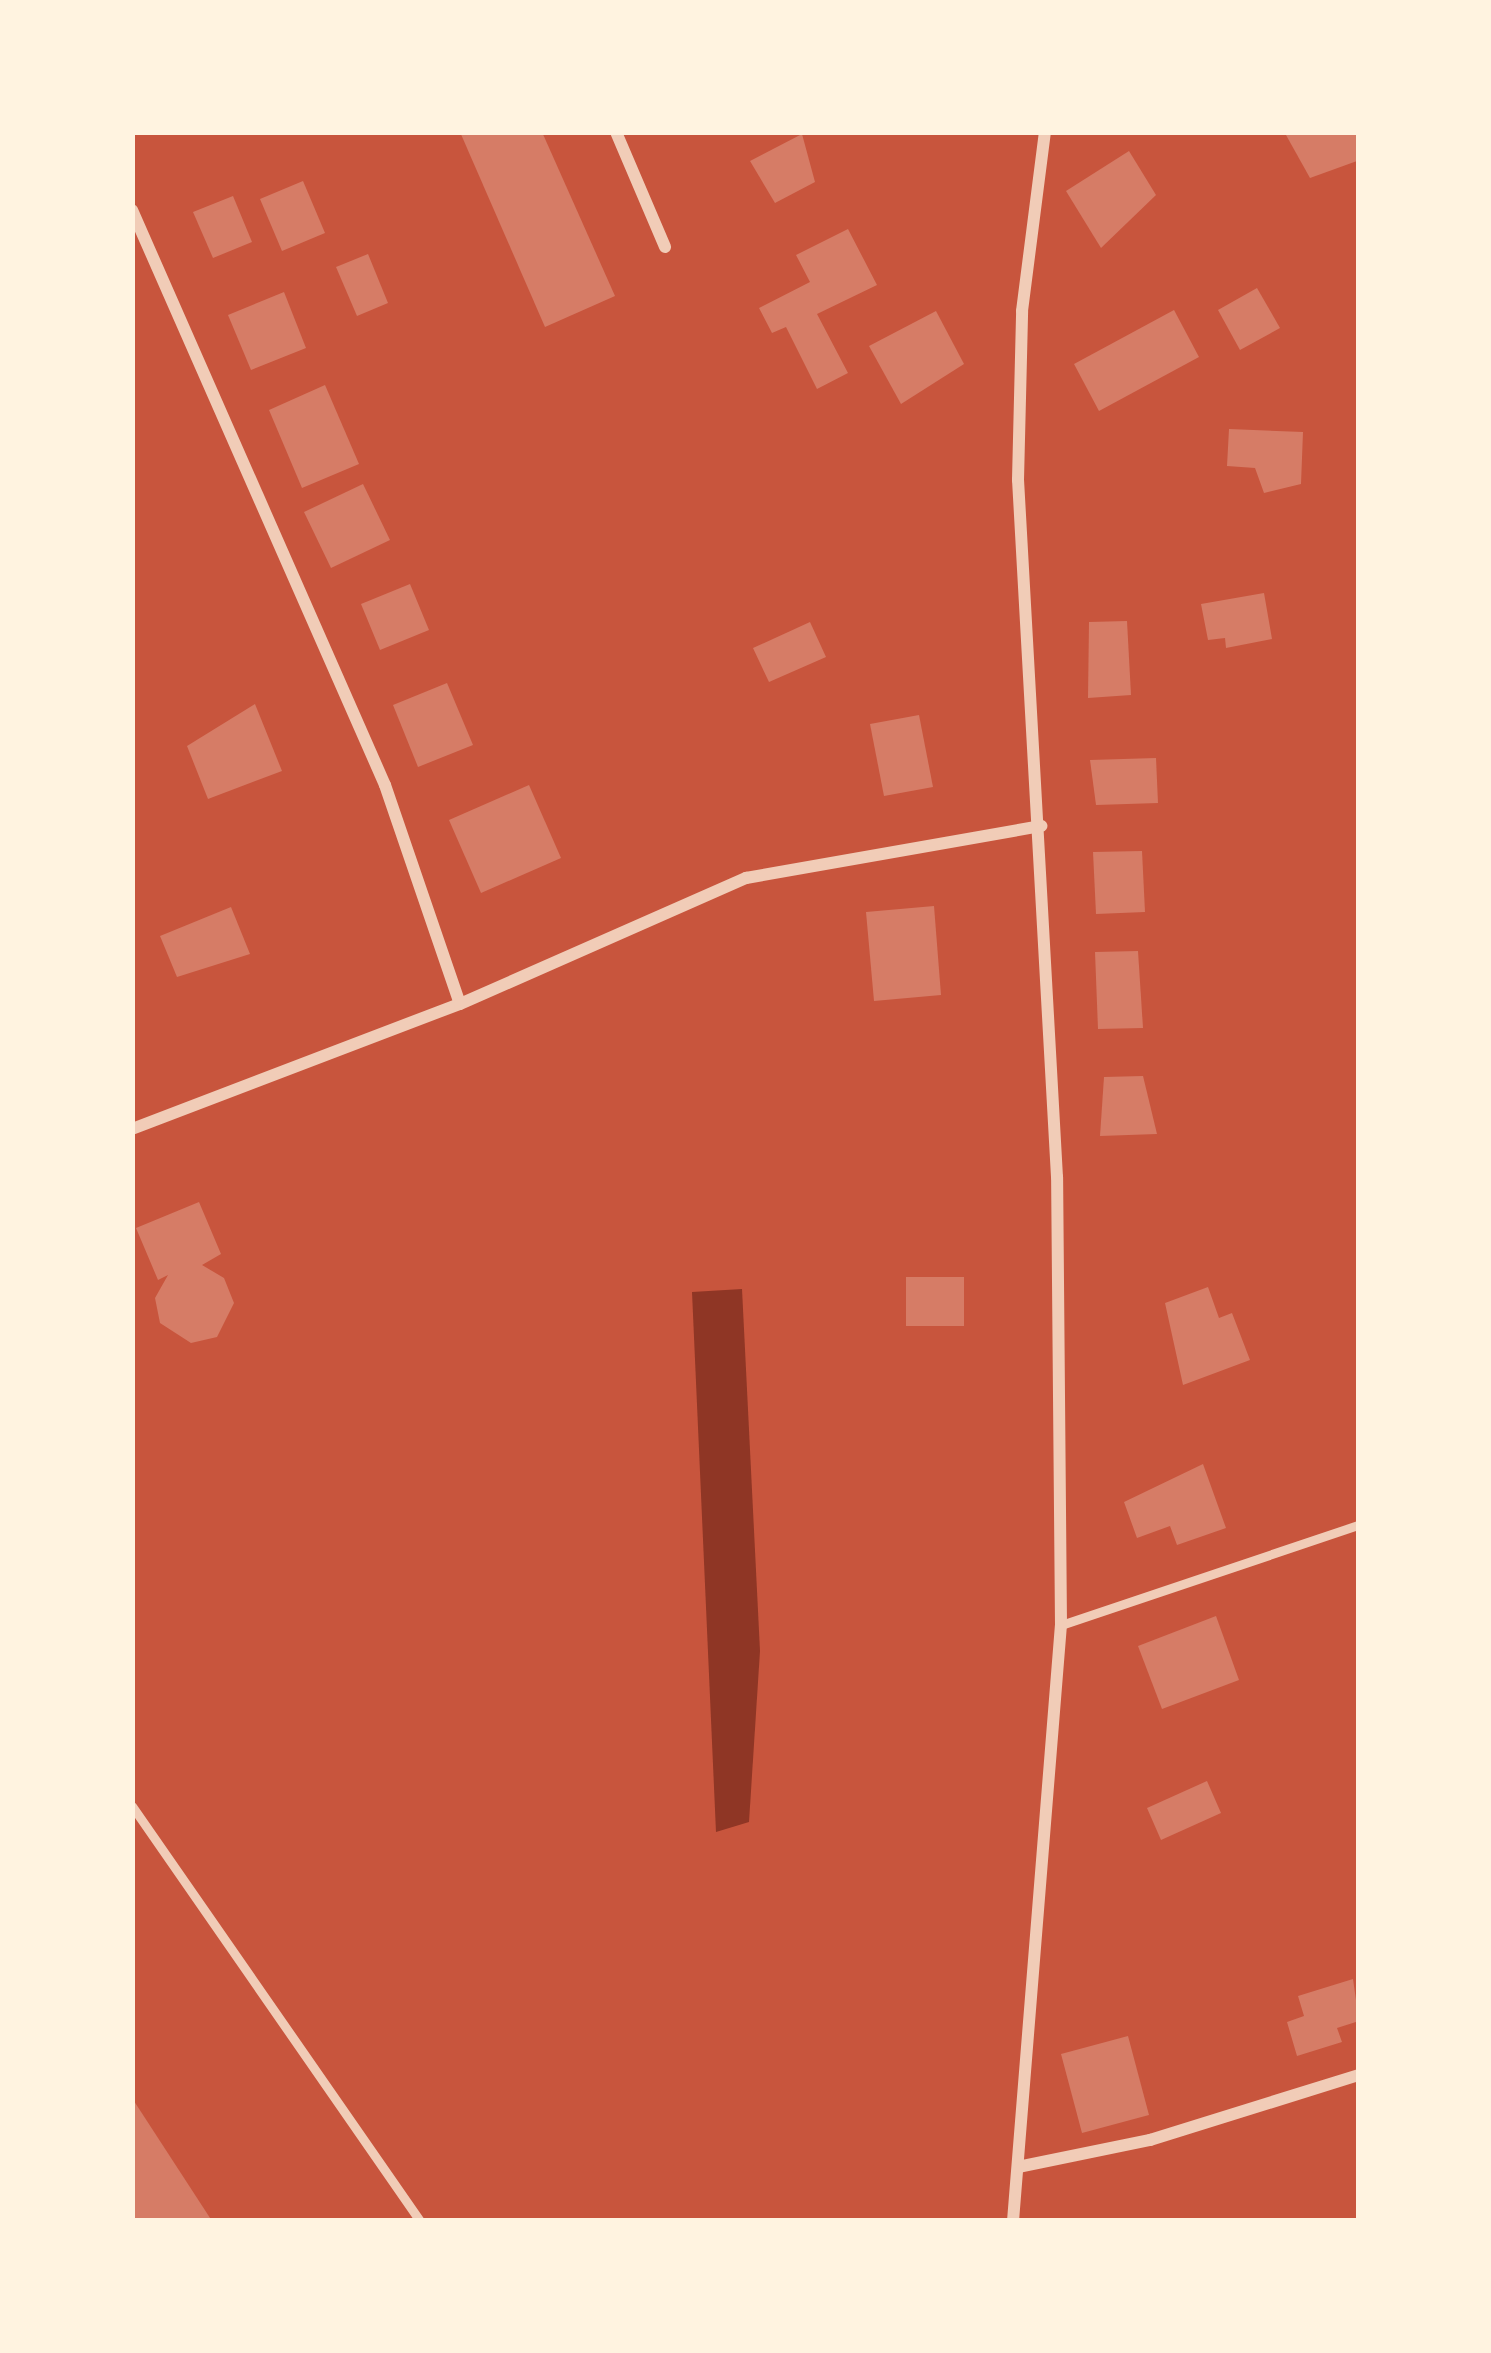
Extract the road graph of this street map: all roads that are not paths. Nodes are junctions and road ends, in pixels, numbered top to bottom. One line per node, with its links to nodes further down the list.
1 (616, 132): 4 (street)
2 (1045, 132): 5 (street)
3 (132, 210): 6 (street)
4 (665, 247)
5 (1041, 826): 6 (street); 9 (street)
6 (460, 1004): 7 (street)
7 (132, 1129)
8 (1359, 1525): 9 (lane)
9 (1061, 1625): 12 (street)
10 (132, 1806): 13 (lane)
11 (1359, 2075): 12 (street)
12 (1018, 2167): 14 (street)
13 (420, 2221)
14 (1013, 2221)

